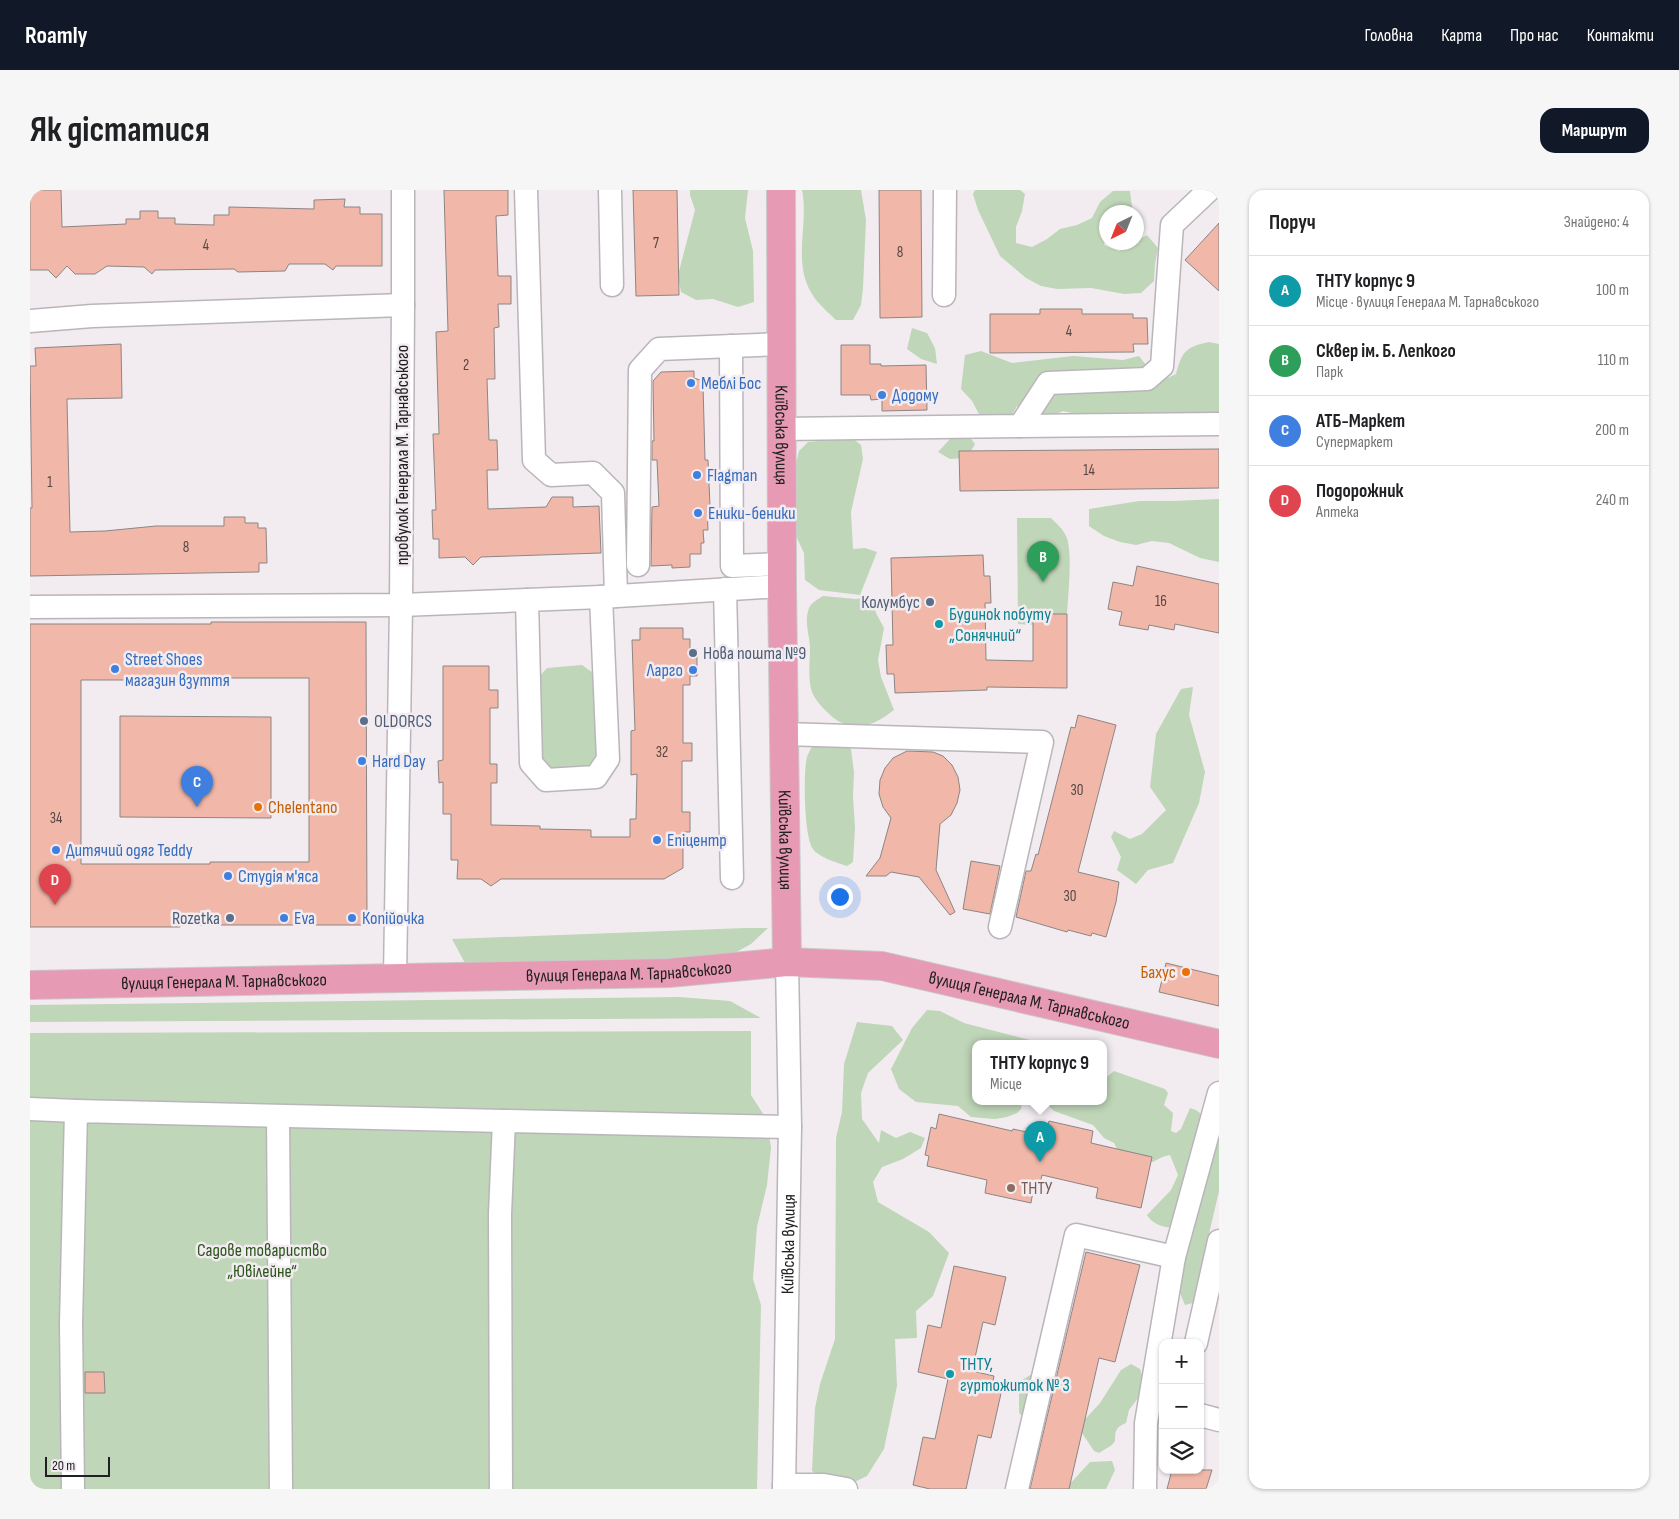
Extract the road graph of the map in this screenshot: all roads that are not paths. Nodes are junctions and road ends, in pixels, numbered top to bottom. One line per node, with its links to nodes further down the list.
1 (403, 190): 9 (street, провулок Генерала М. Тарнавського)
2 (526, 190): 19 (street)
3 (610, 190): 7 (street)
4 (781, 190): 11 (main road, Київська вулиця)
5 (946, 190): 8 (street)
6 (1208, 190): 14 (street)
7 (612, 285)
8 (944, 295)
9 (403, 305): 10 (street); 21 (street, провулок Генерала М. Тарнавського)
10 (30, 321)
11 (782, 344): 12 (street); 15 (main road, Київська вулиця)
12 (731, 346): 16 (street); 17 (street)
13 (1219, 424): 14 (street)
14 (1020, 426): 15 (street)
15 (782, 429): 17 (main road, Київська вулиця)
16 (638, 565)
17 (783, 575): 18 (street); 23 (main road, Київська вулиця)
18 (725, 589): 19 (street); 24 (street)
19 (609, 597): 20 (street); 20 (street)
20 (527, 600): 21 (street)
21 (401, 605): 22 (street); 27 (street, провулок Генерала М. Тарнавського)
22 (30, 607)
23 (784, 734): 25 (street); 26 (main road, Київська вулиця)
24 (732, 878)
25 (1000, 927)
26 (787, 962): 27 (main road, вулиця Генерала М. Тарнавського); 29 (main road, вулиця Генерала М. Тарнавського); 35 (street, Київська вулиця)
27 (395, 978): 28 (main road, вулиця Генерала М. Тарнавського)
28 (30, 985)
29 (1219, 1044)
30 (1219, 1093): 37 (street)
31 (30, 1109): 32 (street)
32 (76, 1111): 33 (street); 43 (street)
33 (278, 1116): 34 (street); 44 (street)
34 (504, 1121): 35 (street); 45 (street)
35 (790, 1127): 42 (street, Київська вулиця)
36 (1219, 1241): 38 (street)
37 (1174, 1257): 47 (street); 48 (street)
38 (1216, 1266): 39 (street)
39 (1197, 1339)
40 (1204, 1416): 41 (street)
41 (1219, 1420)
42 (784, 1487): 46 (street)
43 (73, 1489)
44 (281, 1489)
45 (501, 1489)
46 (846, 1489)
47 (1017, 1489)
48 (1145, 1489)

